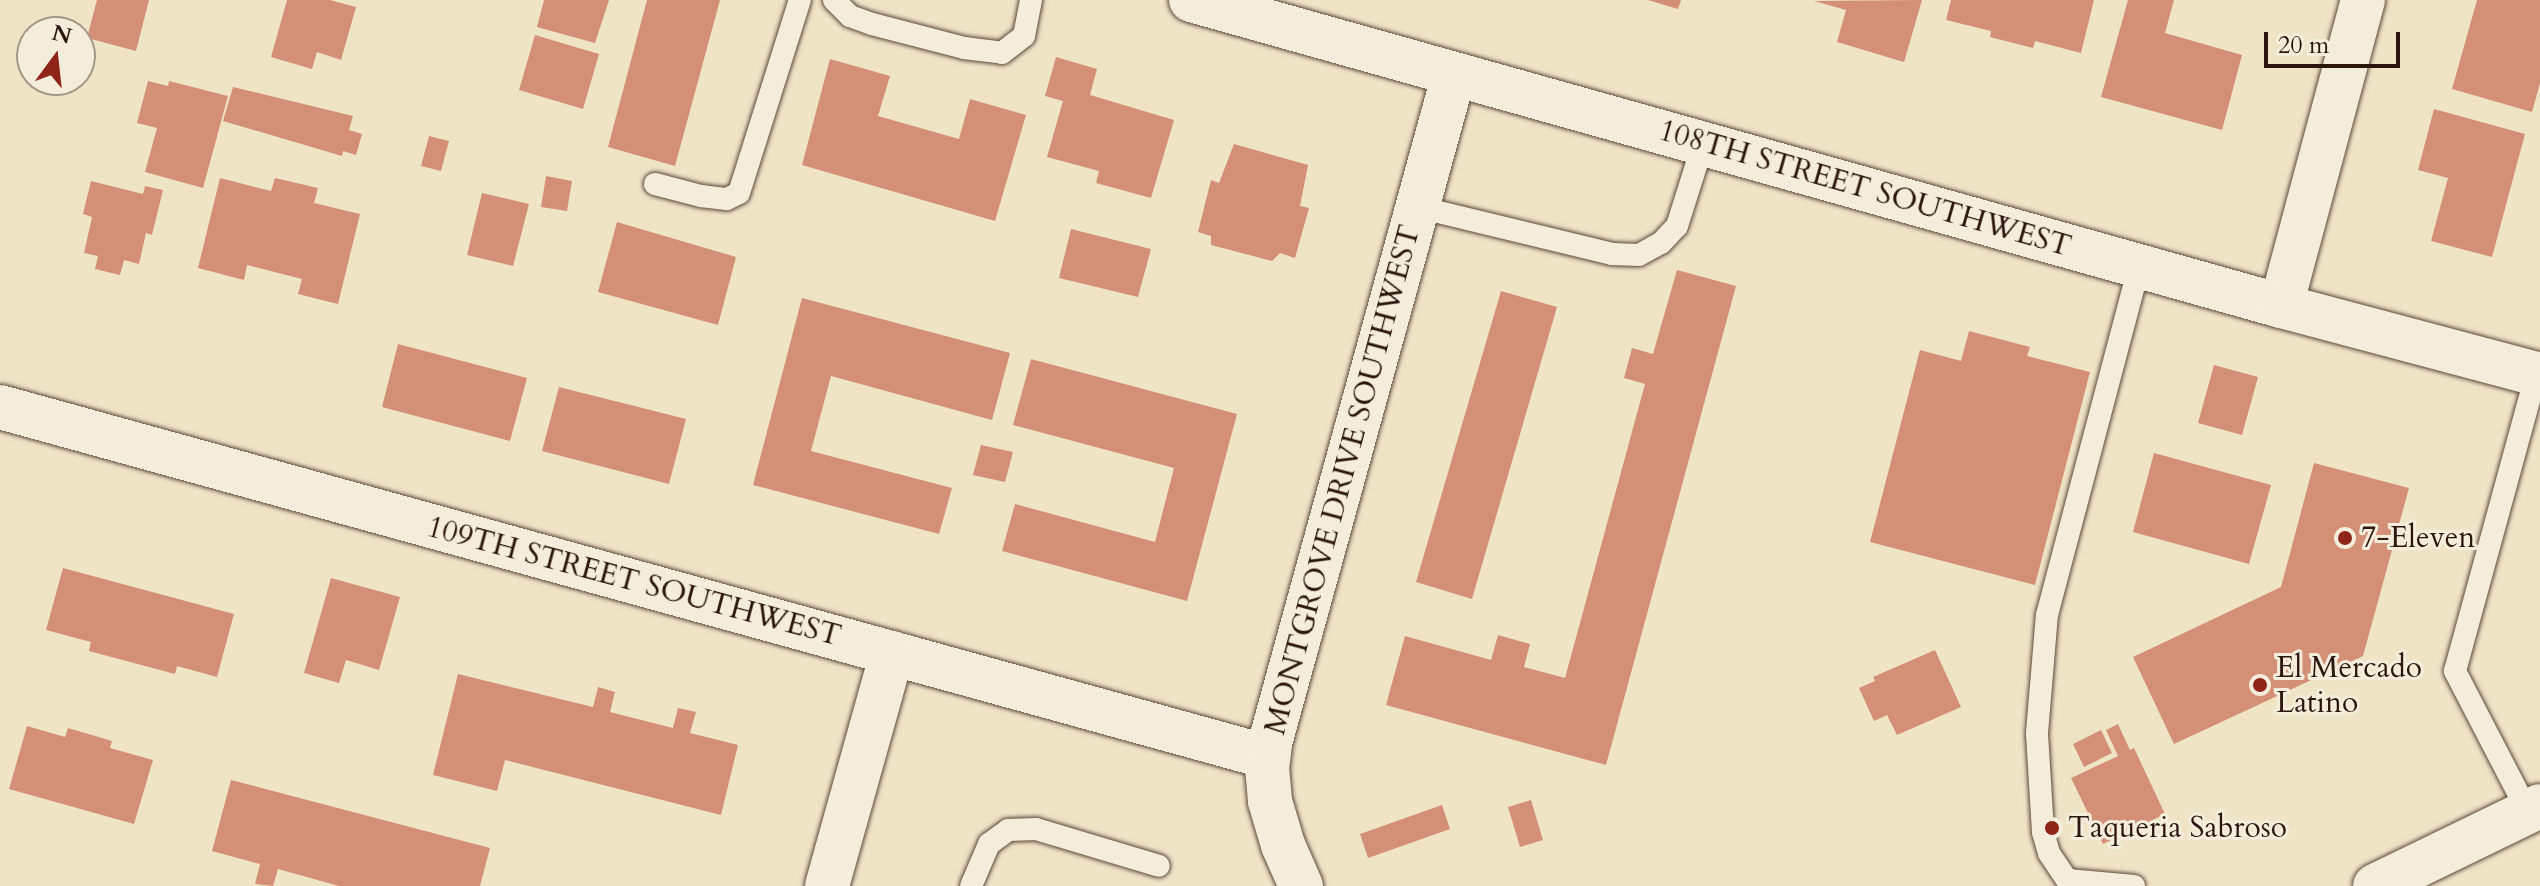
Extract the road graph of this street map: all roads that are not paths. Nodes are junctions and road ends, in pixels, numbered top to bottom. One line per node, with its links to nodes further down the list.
1 (800, 0): 8 (lane)
2 (834, 0): 3 (lane)
3 (1031, 0)
4 (1191, 0): 6 (street, 108TH STREET SOUTHWEST)
5 (2363, 0): 11 (street)
6 (1454, 74): 7 (street, 108TH STREET SOUTHWEST); 9 (street, MONTGROVE DRIVE SOUTHWEST)
7 (1703, 144): 9 (lane); 10 (street, 108TH STREET SOUTHWEST)
8 (655, 184)
9 (1418, 207): 15 (street, MONTGROVE DRIVE SOUTHWEST)
10 (2139, 266): 11 (street, 108TH STREET SOUTHWEST); 21 (lane)
11 (2281, 306): 12 (street, 108TH STREET SOUTHWEST)
12 (2538, 374): 16 (lane)
13 (0, 407): 14 (street, 109TH STREET SOUTHWEST)
14 (892, 653): 15 (street, 109TH STREET SOUTHWEST); 18 (street)
15 (1268, 757): 20 (street, MONTGROVE DRIVE SOUTHWEST)
16 (2534, 809): 22 (street)
17 (1159, 866): 19 (lane)
18 (827, 886)
19 (971, 886)
20 (1301, 886)
21 (2134, 886)
22 (2375, 886)

